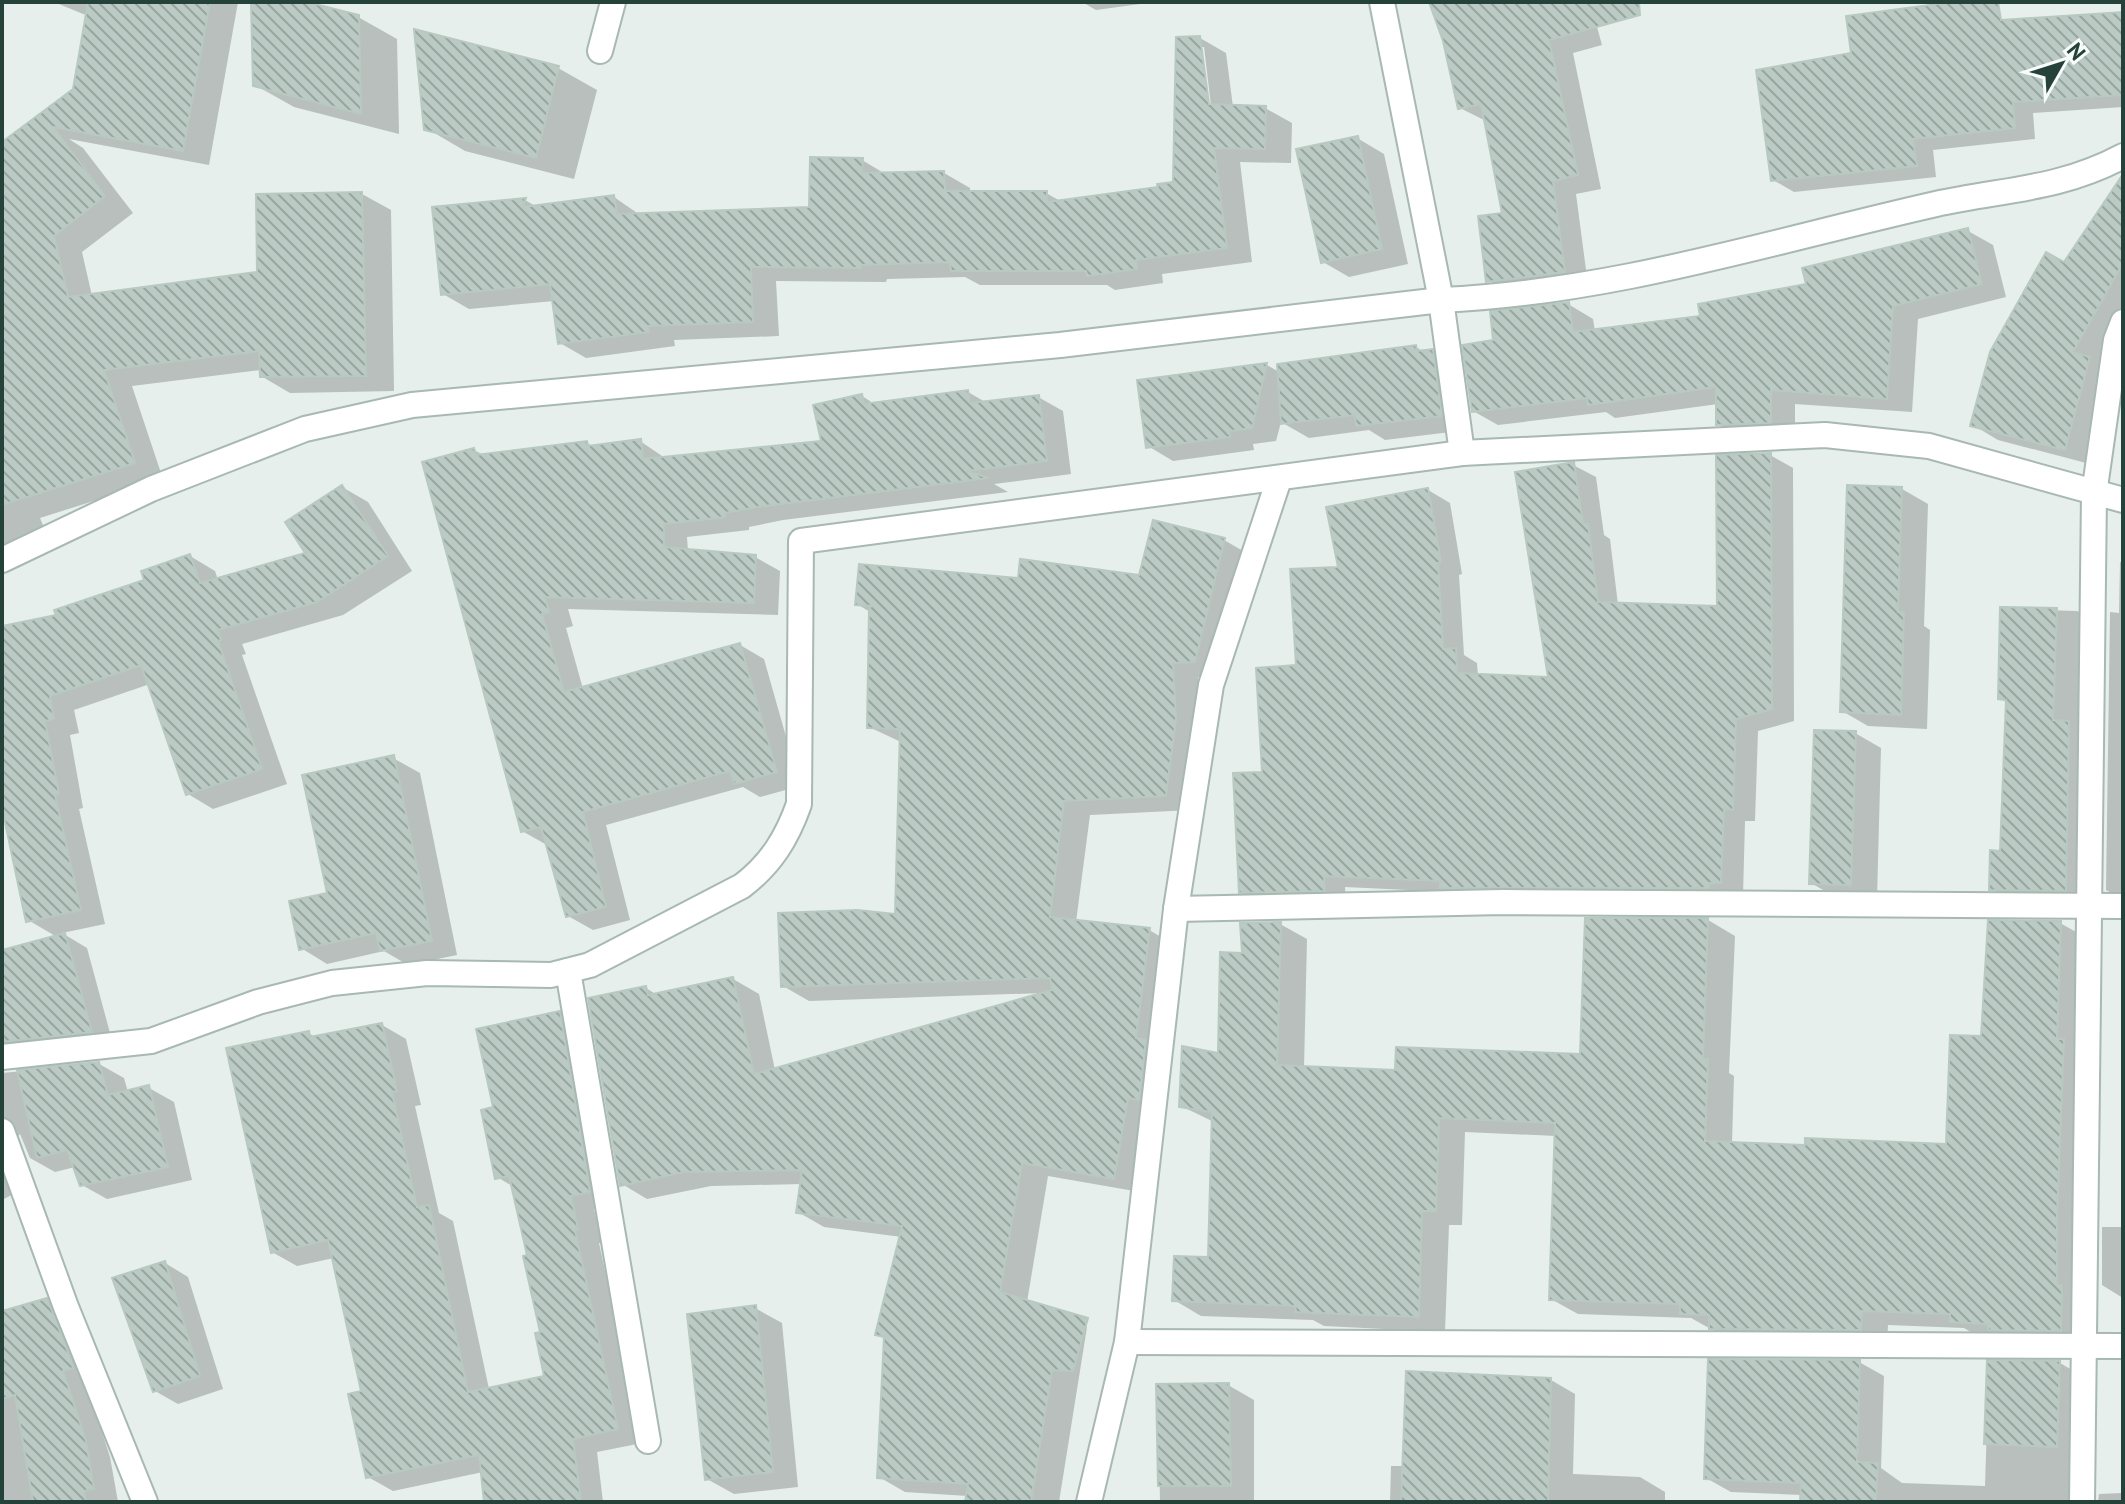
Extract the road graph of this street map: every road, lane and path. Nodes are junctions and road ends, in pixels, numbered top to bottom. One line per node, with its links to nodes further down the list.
1 (613, 2): 3 (street)
2 (1382, 2): 5 (street)
3 (600, 51)
4 (2123, 156): 5 (street)
5 (1441, 300): 7 (street); 11 (street)
6 (2123, 322): 9 (street)
7 (1462, 453): 8 (street); 9 (street)
8 (1279, 479): 14 (street); 15 (street)
9 (2094, 494): 10 (street); 12 (street)
10 (2123, 500)
11 (2, 560)
12 (2092, 906): 13 (street); 14 (street); 20 (street)
13 (2123, 906)
14 (1176, 909): 18 (street)
15 (568, 971): 16 (street); 21 (street)
16 (2, 1057)
17 (2, 1131): 22 (street)
18 (1127, 1342): 20 (street); 23 (street)
19 (2123, 1346): 20 (street)
20 (2085, 1347): 24 (street)
21 (648, 1441)
22 (145, 1502)
23 (1089, 1502)
24 (2082, 1502)

